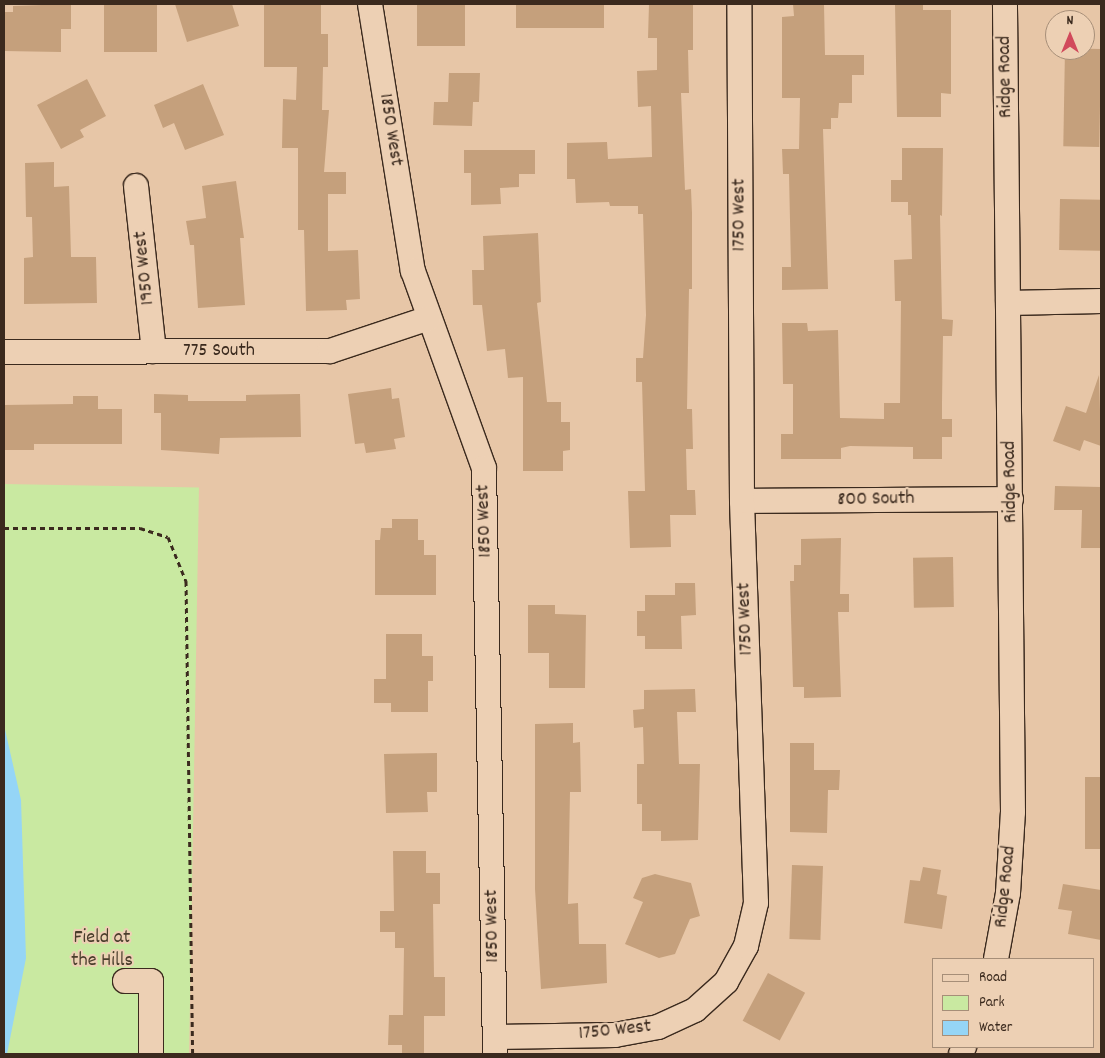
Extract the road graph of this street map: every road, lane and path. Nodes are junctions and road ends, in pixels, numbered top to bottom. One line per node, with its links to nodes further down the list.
1 (370, 4): 7 (street, 1850 West)
2 (739, 4): 11 (street, 1750 West)
3 (1005, 4): 6 (street, Ridge Road)
4 (136, 186): 8 (street, 1950 West)
5 (1101, 301): 6 (street)
6 (1008, 303): 10 (street, Ridge Road)
7 (429, 318): 8 (street, 775 South); 15 (street, 1850 West)
8 (154, 351): 9 (street, 775 South)
9 (4, 352)
10 (1011, 498): 11 (street, 800 South); 13 (street, Ridge Road)
11 (742, 501): 15 (street, 1750 West)
12 (4, 528): 17 (path)
13 (996, 958)
14 (125, 981): 16 (street)
15 (495, 1046)
16 (151, 1054)
17 (193, 1054)

